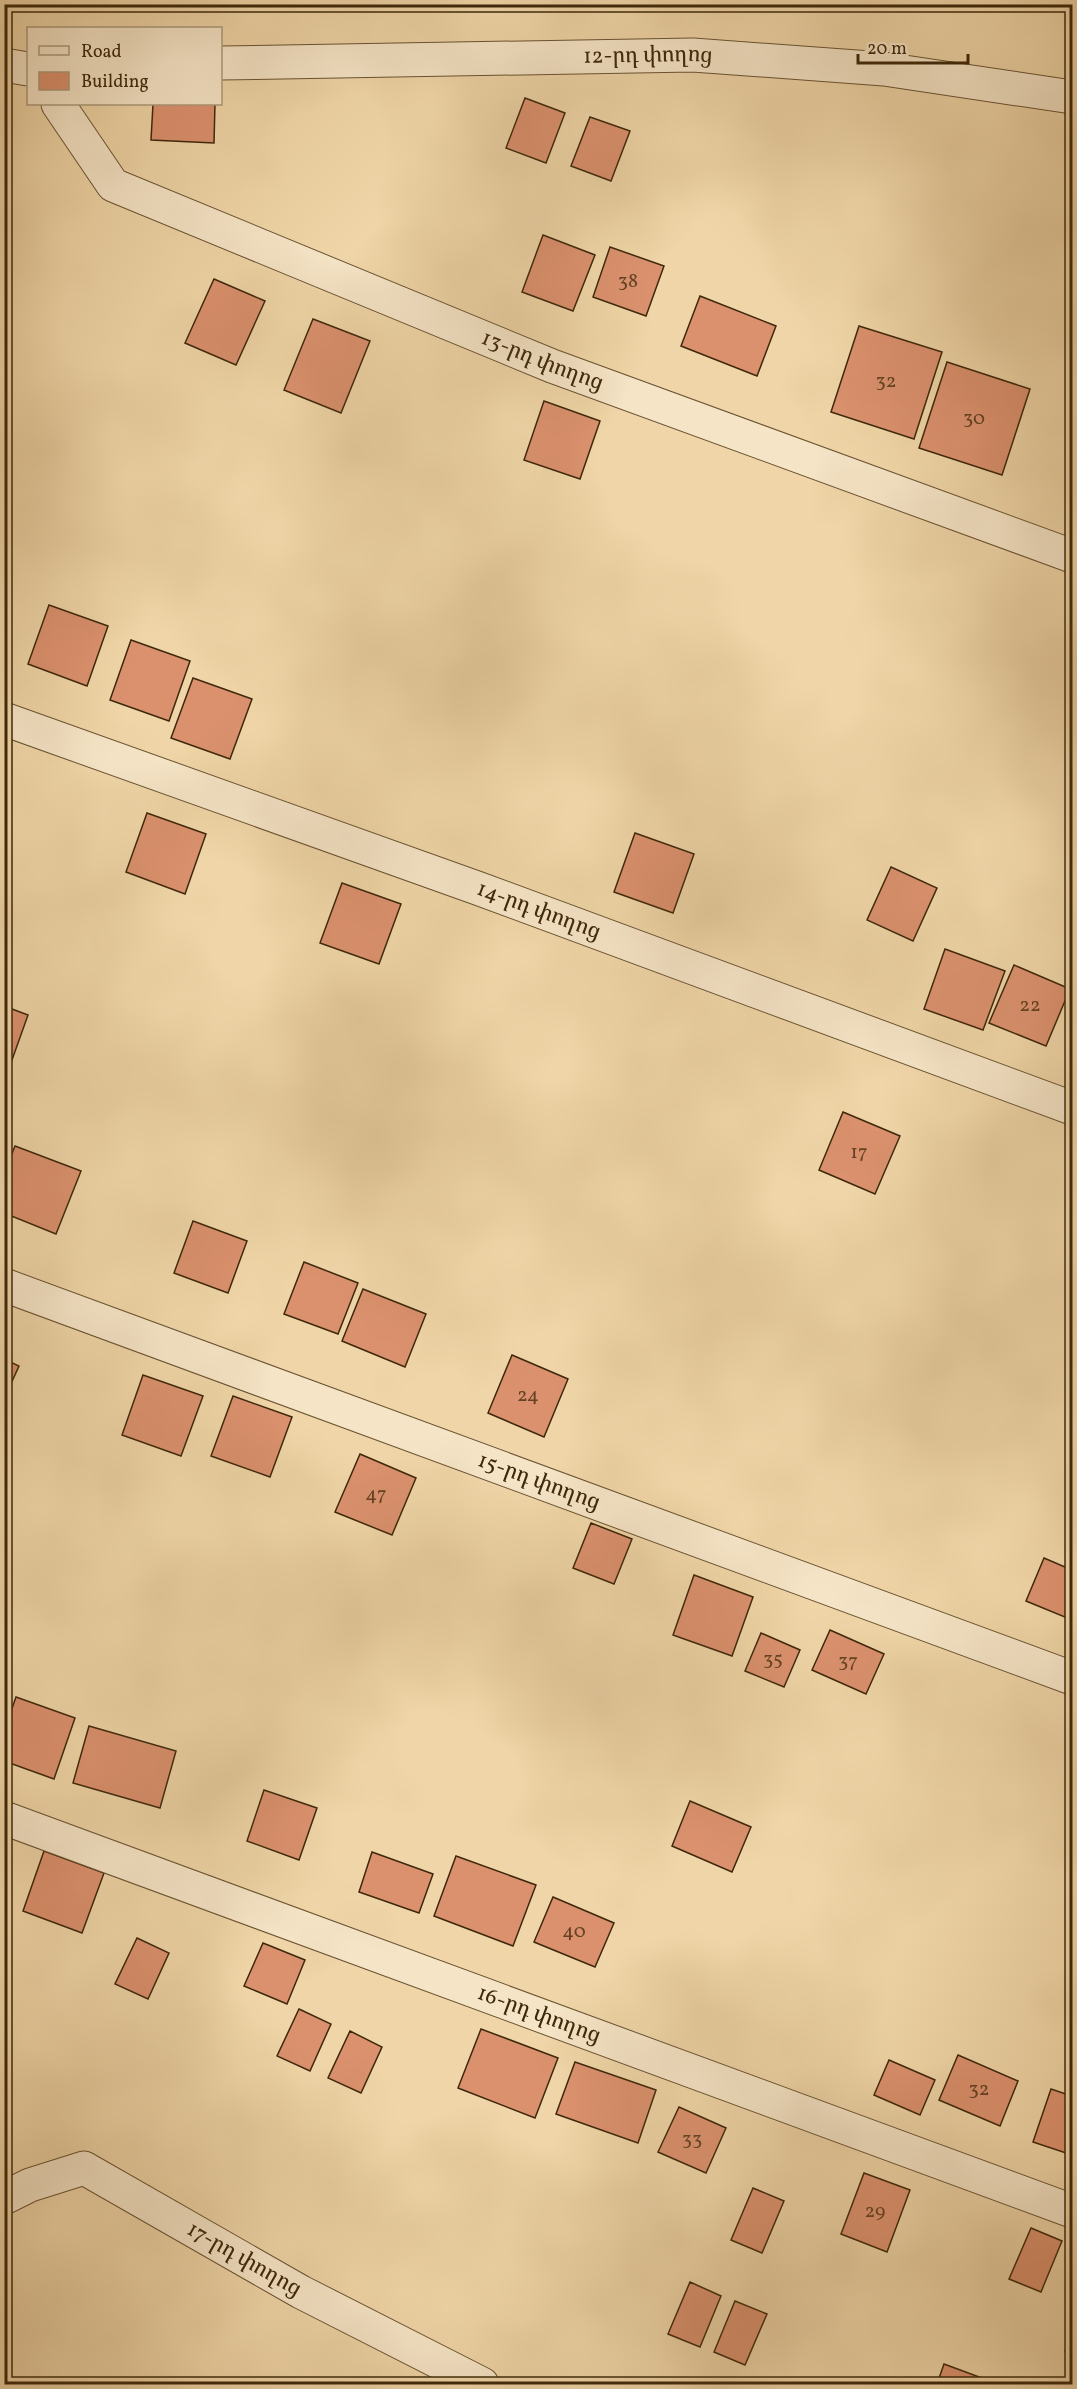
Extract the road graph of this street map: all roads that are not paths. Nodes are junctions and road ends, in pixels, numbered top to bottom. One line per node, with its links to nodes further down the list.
1 (222, 63): 4 (street, 12-րդ փողոց)
2 (4, 65): 3 (street)
3 (27, 69)
4 (1072, 97)
5 (59, 105): 6 (street, 13-րդ փողոց)
6 (1072, 556)
7 (4, 719): 8 (street, 14-րդ փողոց)
8 (1072, 1108)
9 (4, 1285): 10 (street, 15-րդ փողոց)
10 (1072, 1678)
11 (4, 1818): 13 (street, 16-րդ փողոց)
12 (4, 2198): 14 (street, 17-րդ փողոց)
13 (1072, 2211)
14 (482, 2385)

